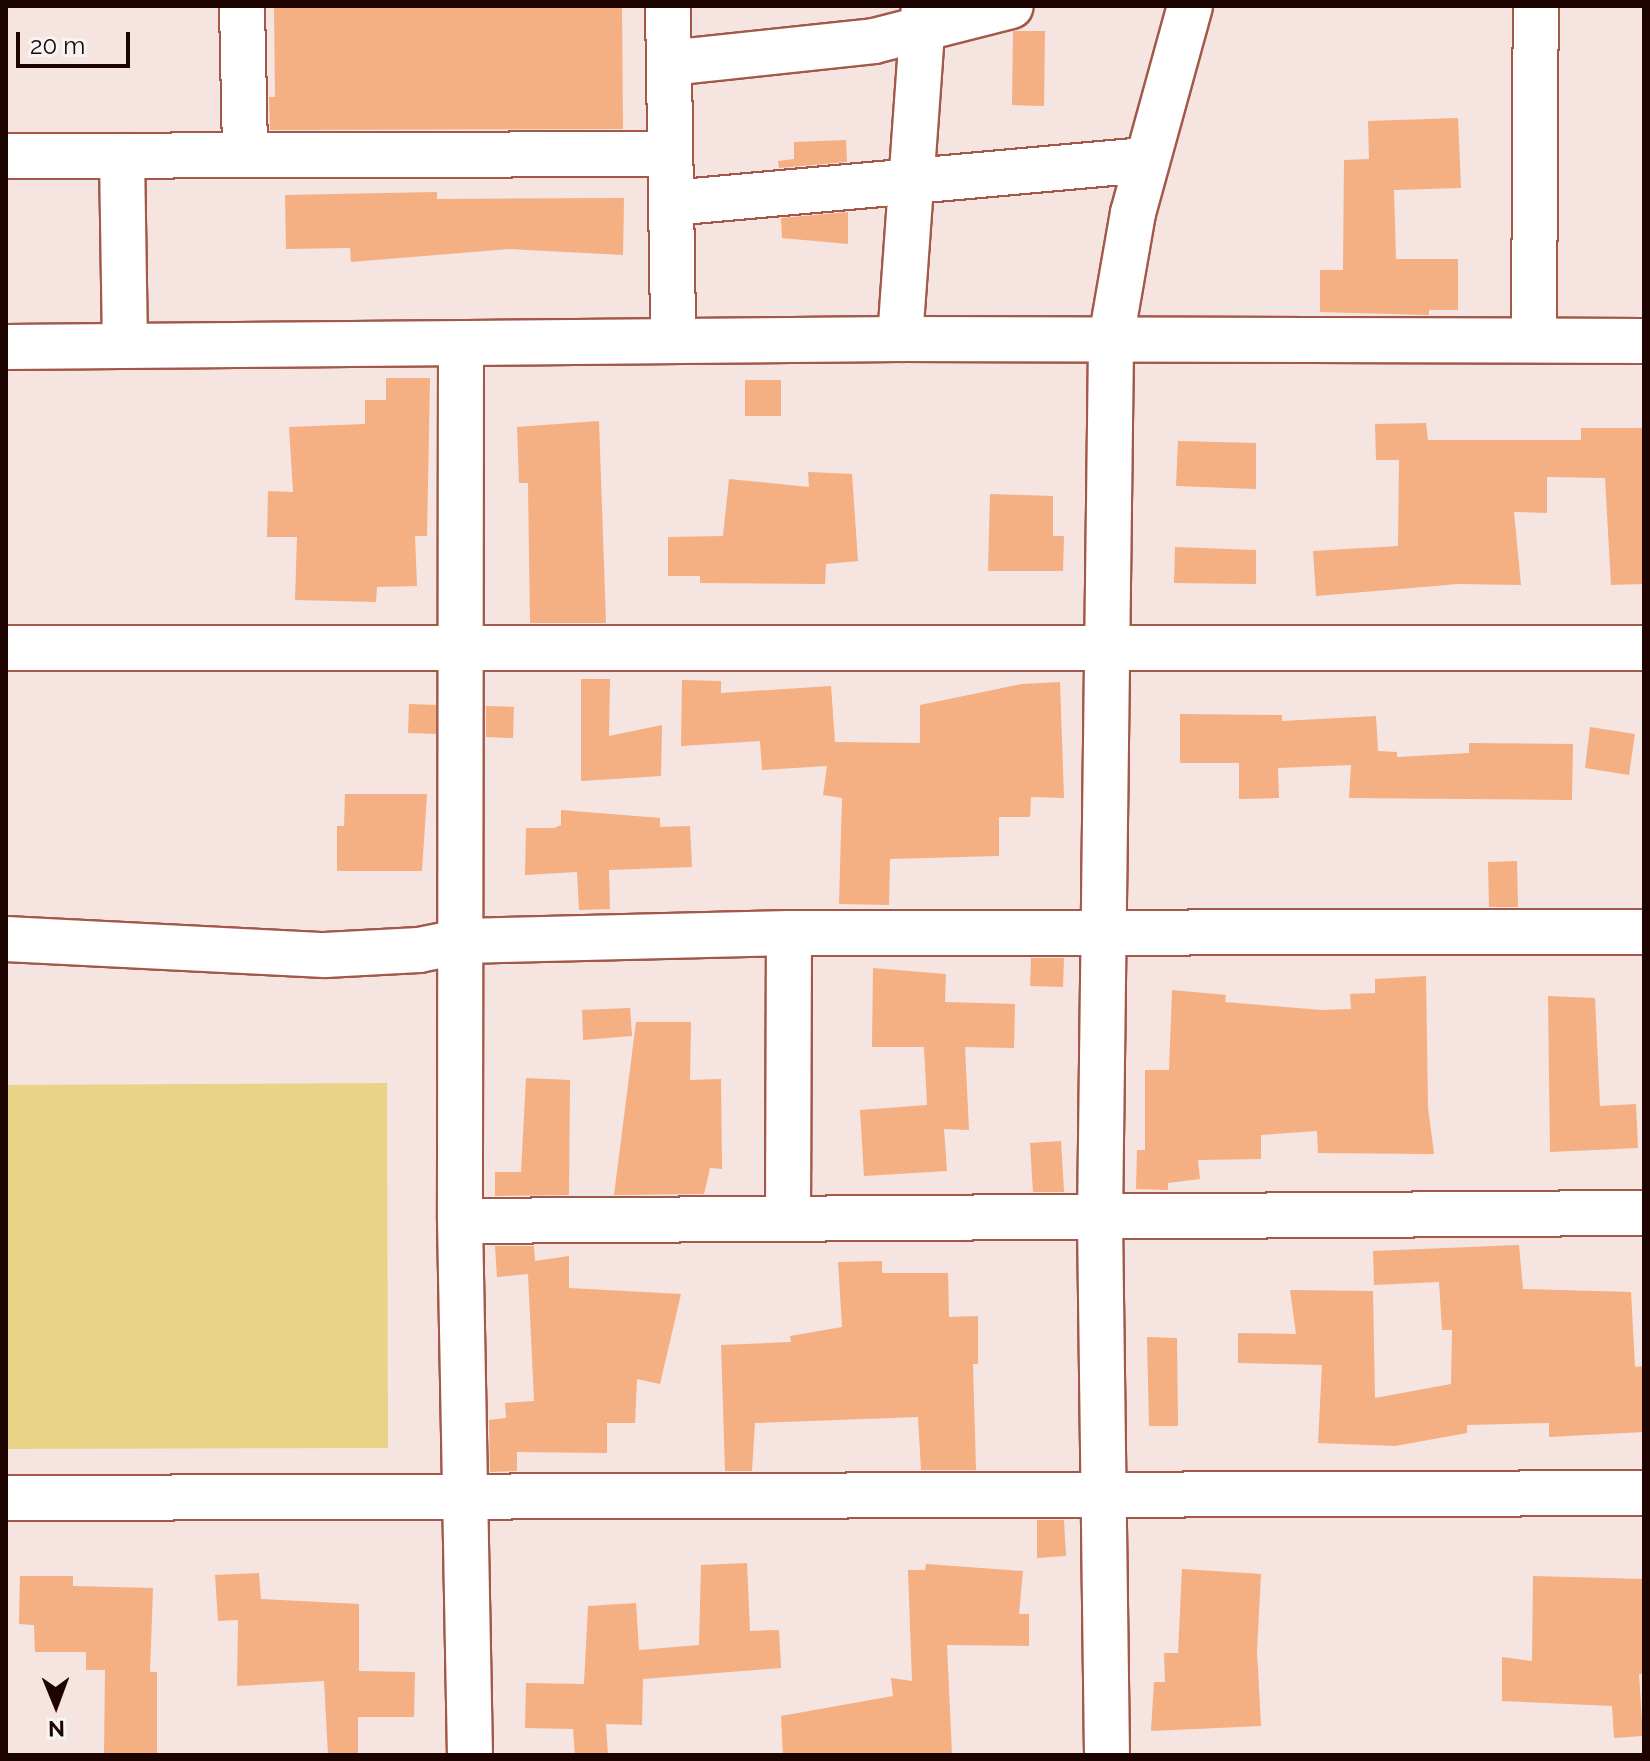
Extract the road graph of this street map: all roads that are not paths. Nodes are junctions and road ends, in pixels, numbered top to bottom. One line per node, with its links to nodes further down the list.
1 (242, 6): 9 (street)
2 (668, 6): 7 (street)
3 (1011, 6): 6 (street)
4 (1190, 6): 12 (street)
5 (1536, 6): 17 (street)
6 (923, 19): 7 (street); 13 (street)
7 (669, 63): 8 (street)
8 (669, 154): 9 (street); 14 (street)
9 (245, 155): 11 (street)
10 (6, 156): 11 (street)
11 (122, 156): 21 (street)
12 (1147, 160): 13 (street); 16 (street)
13 (910, 178): 14 (street); 15 (street)
14 (672, 203): 18 (street)
15 (900, 339): 16 (street); 18 (street)
16 (1111, 339): 17 (street); 24 (street)
17 (1534, 339): 19 (street)
18 (673, 340): 20 (street)
19 (1644, 341)
20 (461, 343): 21 (street); 26 (street)
21 (125, 344): 22 (street)
22 (6, 347)
23 (6, 648): 26 (street)
24 (1105, 648): 25 (street); 26 (street); 27 (street)
25 (1644, 648)
26 (463, 651): 31 (street)
27 (1101, 931): 28 (street); 29 (street); 34 (street)
28 (1644, 932)
29 (789, 933): 31 (street); 33 (street)
30 (6, 939): 31 (street)
31 (463, 941): 35 (street)
32 (1644, 1213): 34 (street)
33 (788, 1218): 34 (street); 35 (street)
34 (1100, 1220): 36 (street)
35 (460, 1221): 38 (street)
36 (1105, 1491): 37 (street); 38 (street); 41 (street)
37 (1644, 1493)
38 (467, 1497): 39 (street); 40 (street)
39 (6, 1498)
40 (470, 1755)
41 (1107, 1755)

